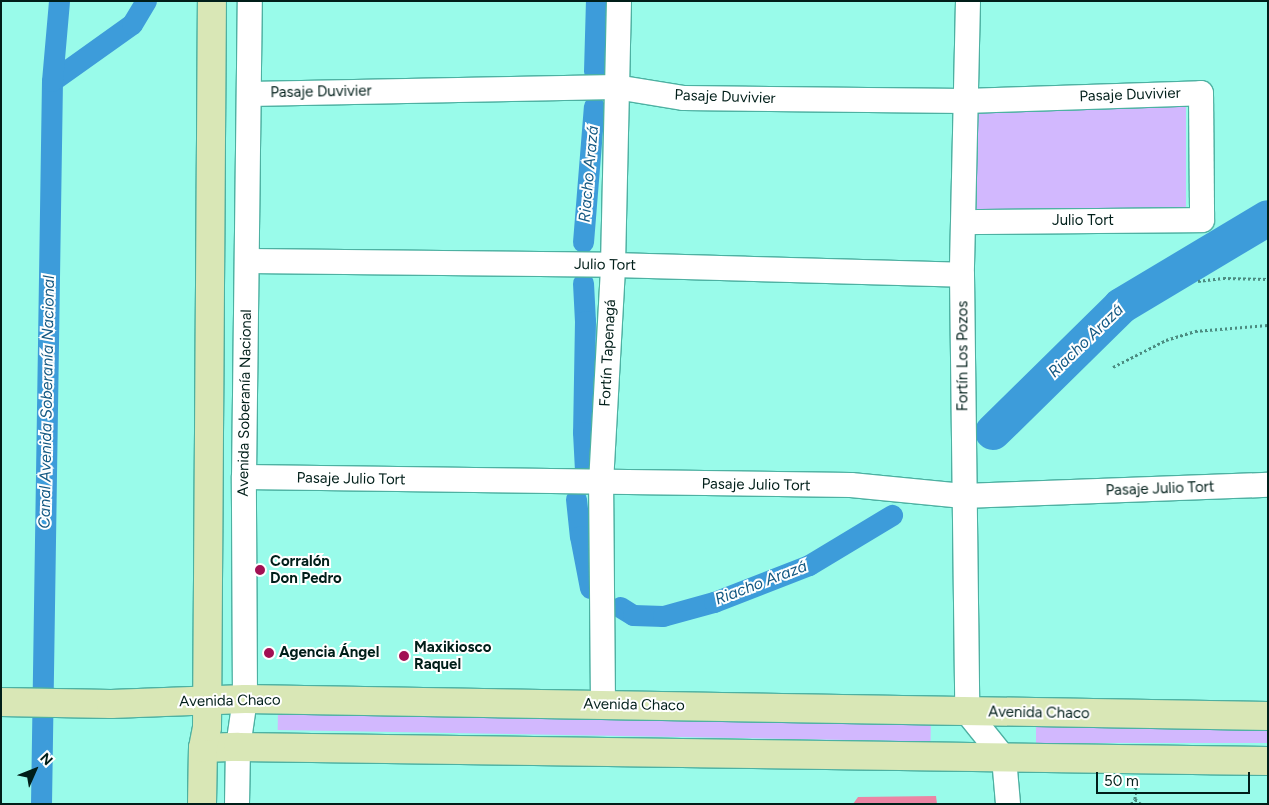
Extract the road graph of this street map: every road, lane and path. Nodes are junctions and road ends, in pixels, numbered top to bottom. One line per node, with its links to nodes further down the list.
1 (212, 1): 23 (main road)
2 (250, 1): 6 (street, Avenida Soberanía Nacional)
3 (619, 1): 5 (street, Fortín Tapenagá)
4 (968, 1): 7 (street, Fortín Los Pozos)
5 (616, 87): 6 (street, Pasaje Duvivier); 7 (street, Pasaje Duvivier); 11 (street, Fortín Tapenagá)
6 (249, 94): 10 (street, Avenida Soberanía Nacional)
7 (965, 101): 8 (street, Pasaje Duvivier); 9 (street, Fortín Los Pozos)
8 (1202, 220): 9 (street, Julio Tort)
9 (964, 222): 12 (street, Fortín Los Pozos)
10 (248, 261): 11 (street, Julio Tort); 17 (street, Avenida Soberanía Nacional)
11 (613, 265): 12 (street, Julio Tort); 18 (street, Fortín Tapenagá)
12 (962, 275): 20 (street, Fortín Los Pozos)
13 (1268, 279): 14 (path)
14 (1198, 281)
15 (1268, 325): 16 (path)
16 (1113, 367)
17 (244, 477): 18 (street, Pasaje Julio Tort); 21 (street, Avenida Soberanía Nacional)
18 (601, 483): 20 (street, Pasaje Julio Tort); 24 (street, Fortín Tapenagá)
19 (1268, 485): 20 (street, Pasaje Julio Tort)
20 (963, 496): 25 (street, Fortín Los Pozos)
21 (245, 699): 23 (main road, Avenida Chaco); 24 (main road, Avenida Chaco); 27 (street, Avenida Soberanía Nacional)
22 (4, 702): 23 (main road, Avenida Chaco)
23 (206, 702): 28 (main road)
24 (603, 704): 25 (main road, Avenida Chaco)
25 (966, 712): 26 (main road, Avenida Chaco); 29 (street)
26 (1268, 716)
27 (238, 747): 28 (main road); 29 (main road); 32 (street, Avenida Soberanía Nacional)
28 (202, 748): 31 (main road)
29 (1004, 758): 30 (main road); 33 (street)
30 (1268, 761)
31 (202, 804)
32 (237, 804)
33 (1008, 804)
34 (1131, 804): 35 (path)
35 (1141, 804)

